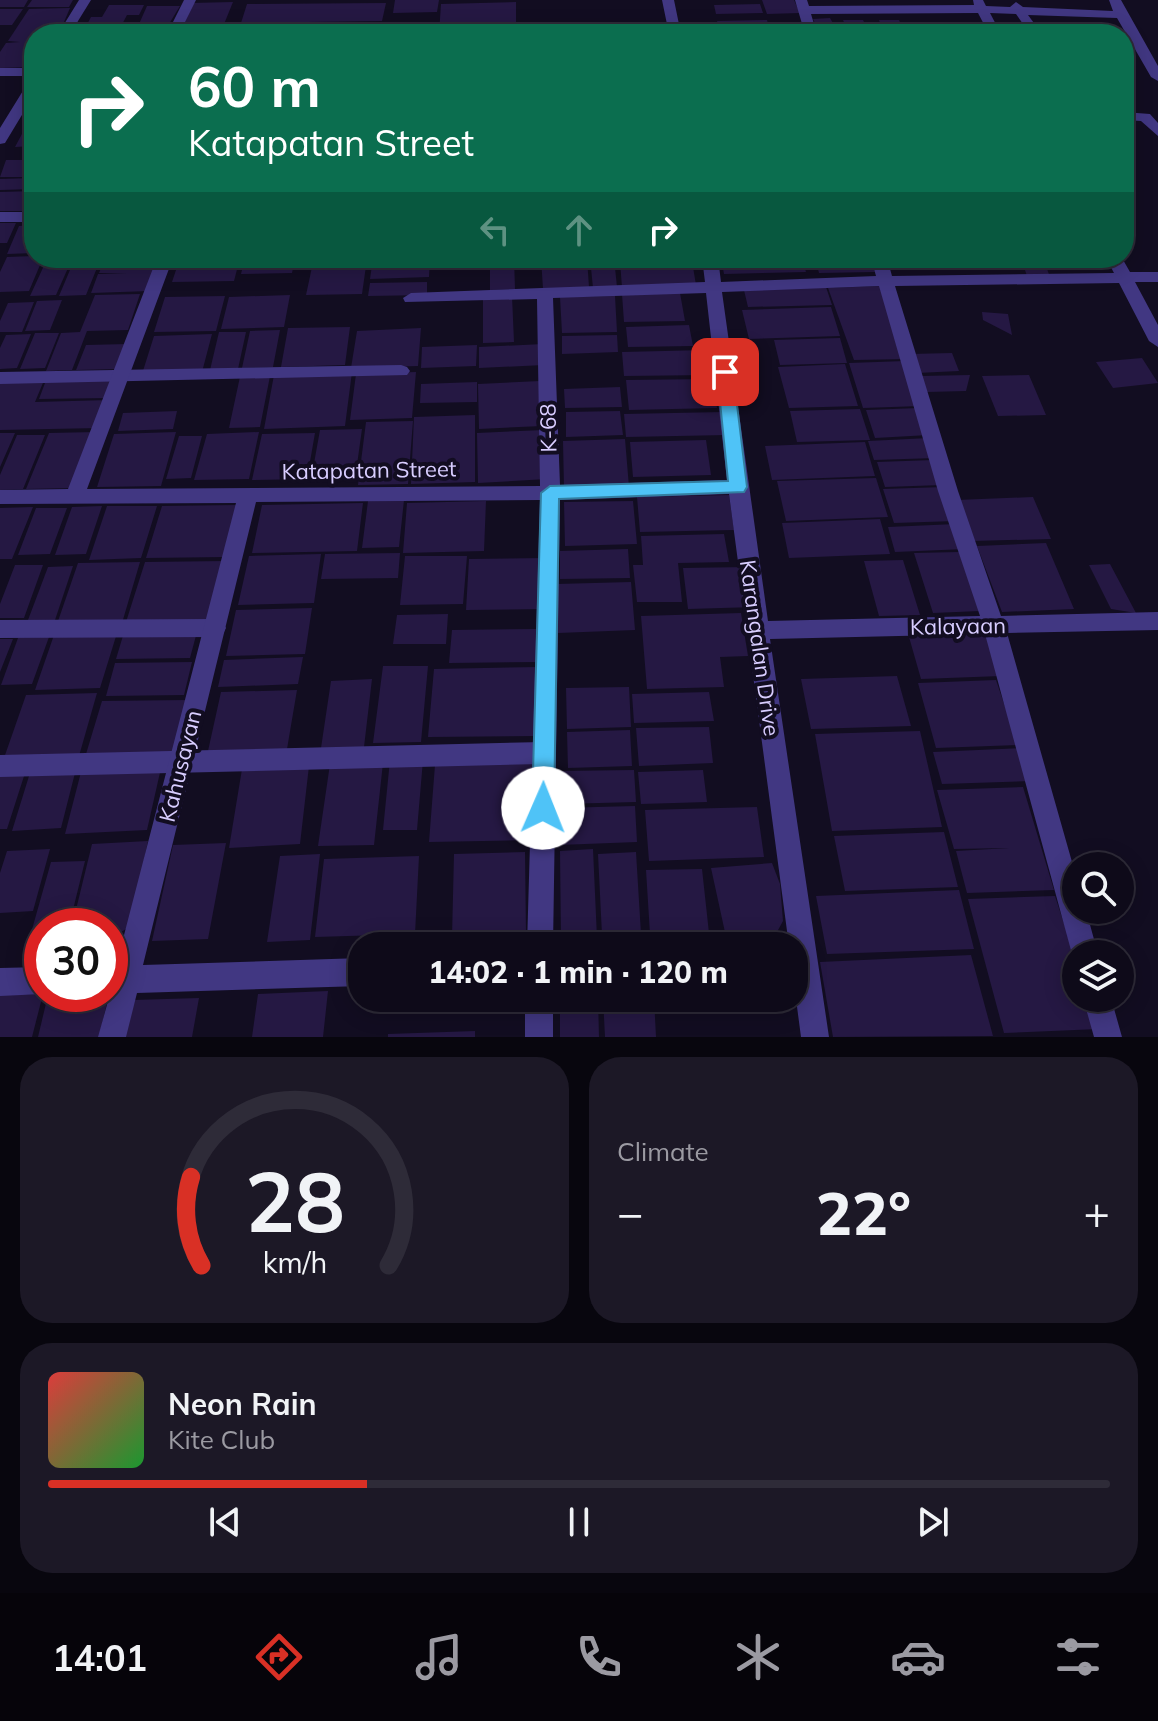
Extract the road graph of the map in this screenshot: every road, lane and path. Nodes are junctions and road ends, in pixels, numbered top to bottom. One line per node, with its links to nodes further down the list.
1 (85, 0): 11 (street)
2 (190, 0): 12 (street)
3 (668, 0): 13 (street)
4 (1011, 0): 9 (street)
5 (1115, 0): 10 (street)
6 (803, 5): 7 (street)
7 (891, 5): 8 (street)
8 (979, 5): 9 (street); 14 (street)
9 (1020, 12): 10 (street); 15 (street)
10 (1121, 15): 16 (street)
11 (70, 24)
12 (178, 24)
13 (673, 24)
14 (989, 24)
15 (1029, 24)
16 (1126, 24)
17 (1134, 37): 20 (street)
18 (0, 72): 19 (street)
19 (24, 72)
20 (1158, 77)
21 (24, 100): 24 (street)
22 (1134, 116): 23 (street)
23 (1158, 132)
24 (1, 137)
25 (0, 217): 26 (street)
26 (24, 217)
27 (161, 268): 41 (street)
28 (712, 268): 36 (street, Karangalan Drive)
29 (882, 268): 35 (street)
30 (1003, 268): 34 (street)
31 (1119, 268): 32 (street)
32 (1123, 277): 33 (street); 34 (street); 39 (street)
33 (1158, 277)
34 (1007, 279): 35 (street)
35 (886, 281): 36 (street); 49 (street)
36 (715, 286): 37 (street); 43 (street, Karangalan Drive)
37 (545, 293): 38 (street); 44 (street, K-68)
38 (411, 298)
39 (1158, 341)
40 (401, 371): 41 (street)
41 (119, 376): 42 (street); 45 (street)
42 (0, 378)
43 (738, 487): 44 (street, Katapatan Street); 52 (street, Karangalan Drive)
44 (550, 493): 46 (street, Katapatan Street); 53 (street, K-68)
45 (75, 496): 46 (street, Katapatan Street); 47 (street, Katapatan Street)
46 (248, 496): 50 (street, Kahusayan)
47 (0, 497)
48 (1158, 621): 49 (street, Kalayaan)
49 (994, 626): 52 (street, Kalayaan); 58 (street)
50 (215, 628): 51 (street); 54 (street, Kahusayan)
51 (0, 629)
52 (757, 630): 57 (street, Karangalan Drive)
53 (544, 753): 54 (street); 56 (street, K-68)
54 (181, 764): 55 (street); 59 (street, Kahusayan)
55 (0, 766)
56 (540, 932)
57 (795, 932)
58 (1081, 940)
59 (128, 946)
60 (348, 972): 61 (street)
61 (128, 980)
62 (24, 981): 63 (street)
63 (0, 982)
64 (808, 1006): 70 (street, Karangalan Drive)
65 (115, 1012): 68 (street, Kahusayan)
66 (539, 1012): 69 (street)
67 (1101, 1012): 71 (street)
68 (112, 1037)
69 (539, 1037)
70 (815, 1037)
71 (1108, 1037)

